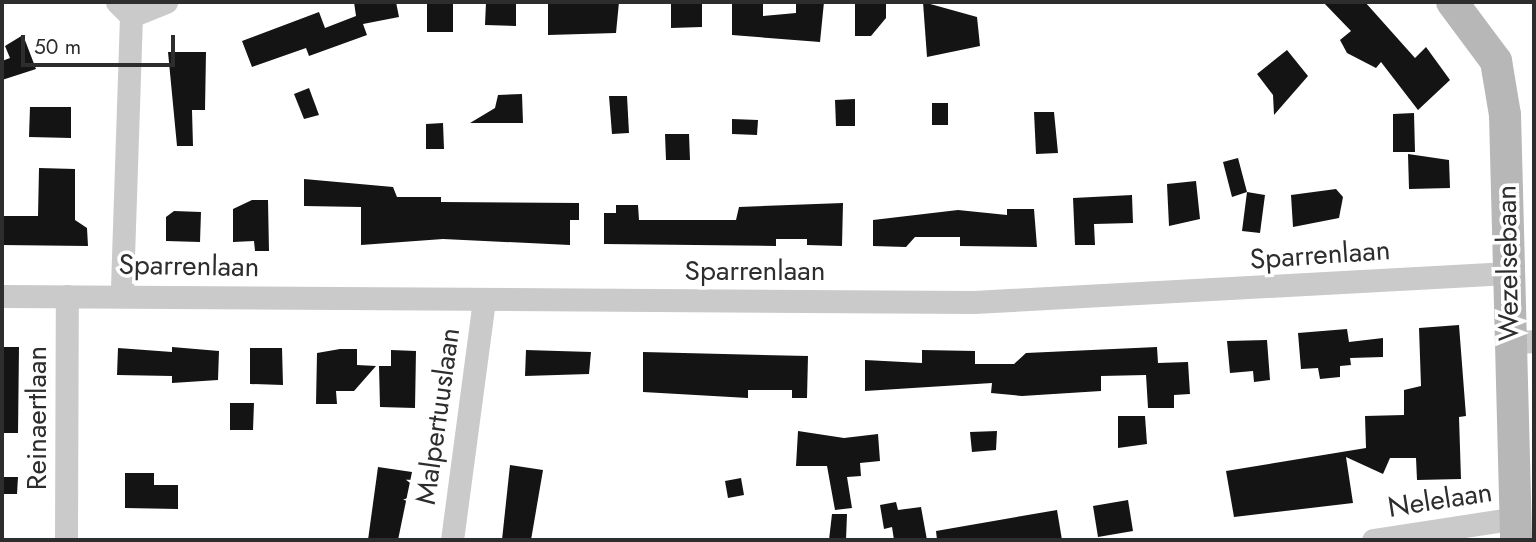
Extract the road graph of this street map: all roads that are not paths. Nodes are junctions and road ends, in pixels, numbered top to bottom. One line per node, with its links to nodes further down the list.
1 (166, 2): 3 (street)
2 (1452, 2): 4 (street, Wezelsebaan)
3 (124, 9): 5 (street)
4 (1508, 273): 8 (street, Sparrenlaan); 9 (street, Wezelsebaan)
5 (122, 294): 7 (street, Sparrenlaan); 8 (street, Sparrenlaan)
6 (2, 296): 7 (street, Sparrenlaan)
7 (67, 296): 11 (street, Reinaertlaan)
8 (484, 300): 12 (street, Malpertuuslaan)
9 (1522, 342): 10 (street, Wezelsebaan)
10 (1516, 529): 13 (street, Nelelaan)
11 (66, 540)
12 (452, 540)
13 (1373, 540)

